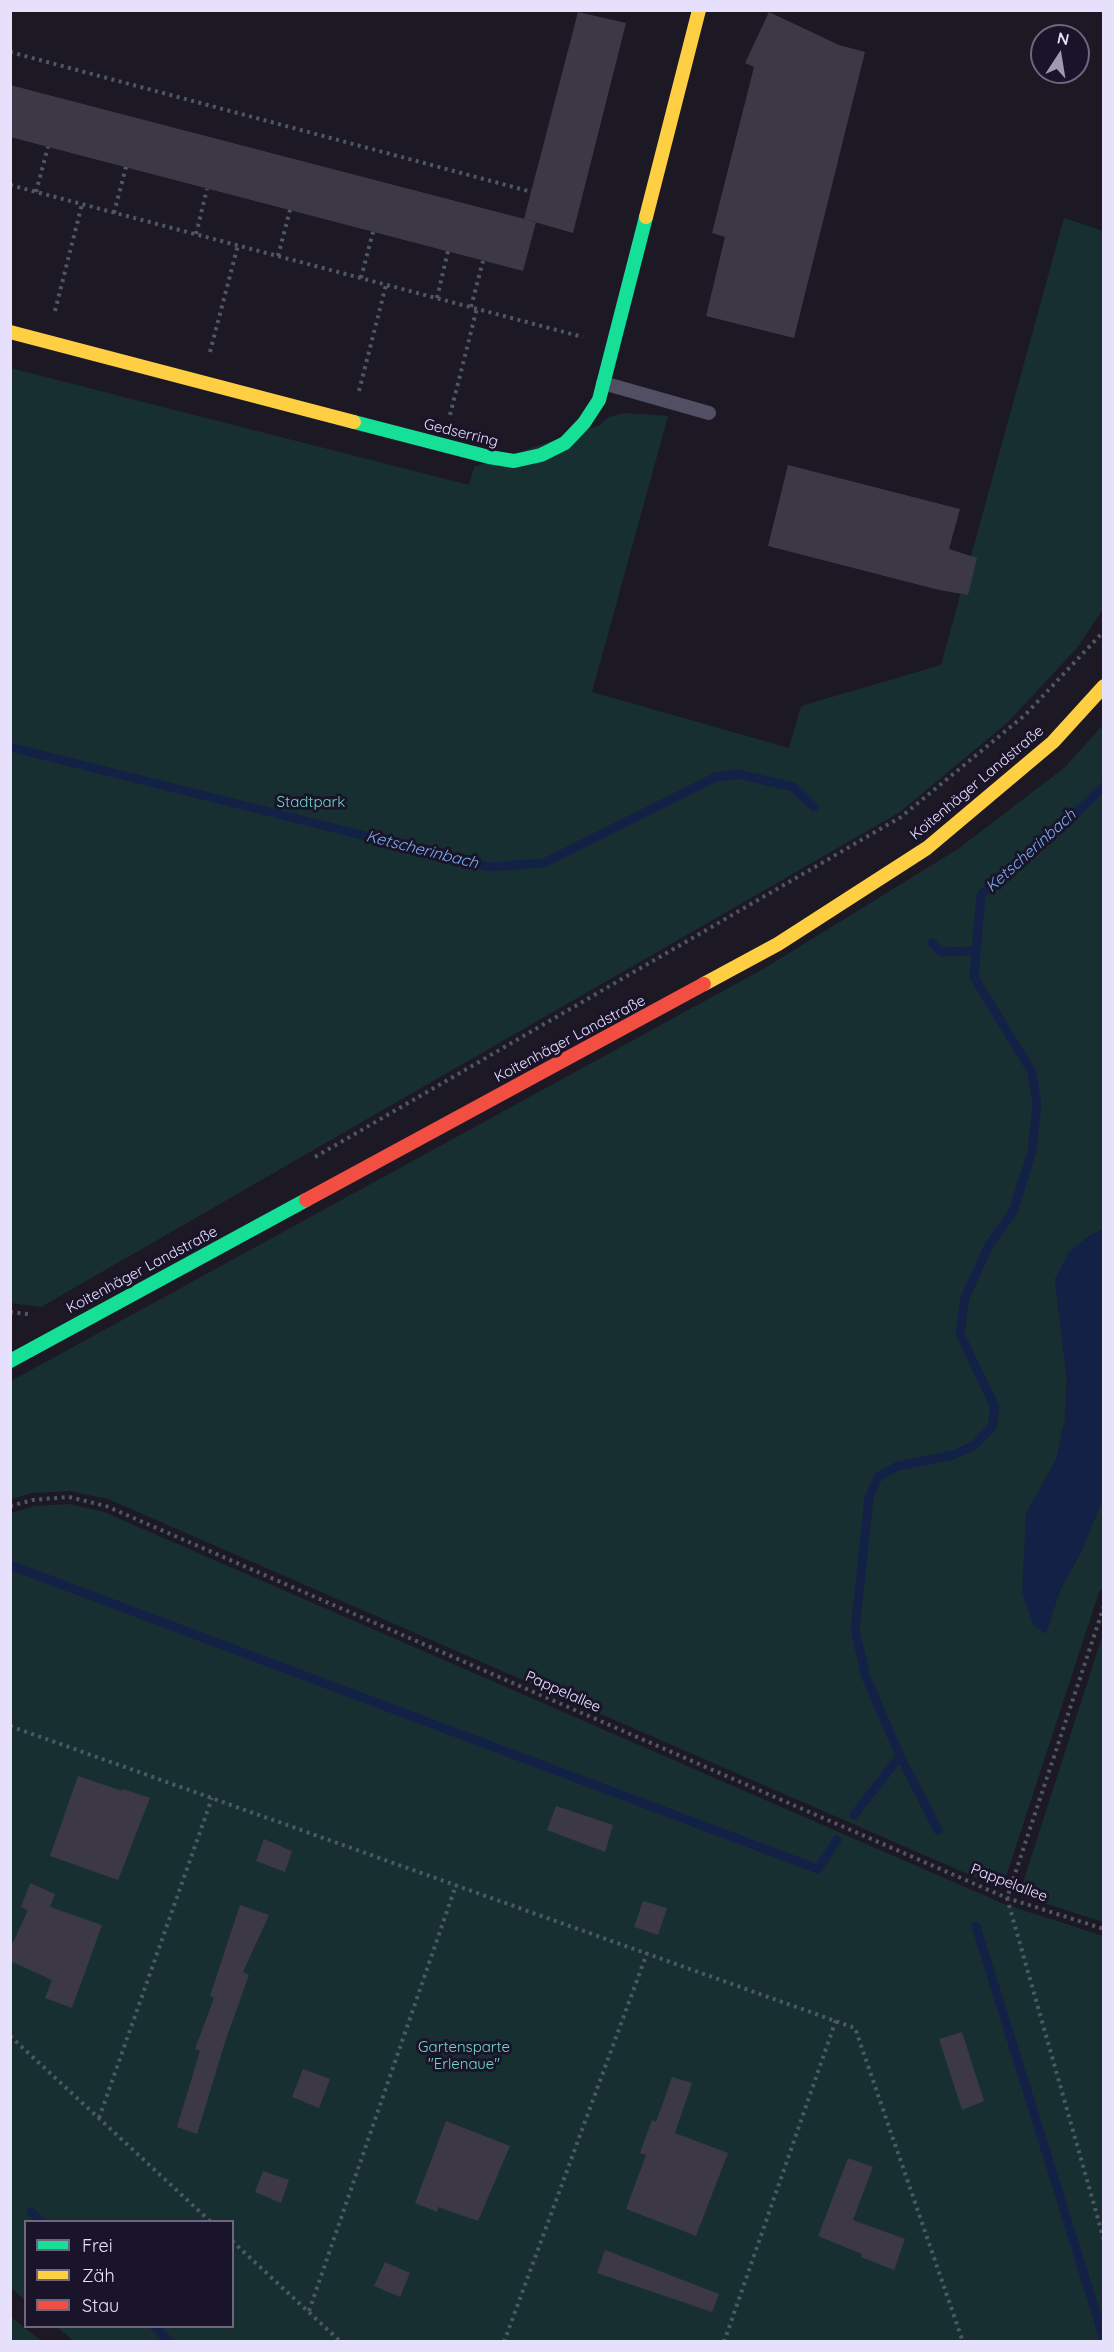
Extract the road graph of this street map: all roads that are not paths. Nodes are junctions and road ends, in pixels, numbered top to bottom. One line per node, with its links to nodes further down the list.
1 (699, 10): 3 (main road, Gedserring)
2 (10, 332): 3 (main road, Gedserring)
3 (603, 383): 4 (lane)
4 (709, 413)
5 (1104, 687): 6 (main road, Koitenhäger Landstraße)
6 (10, 1361)

